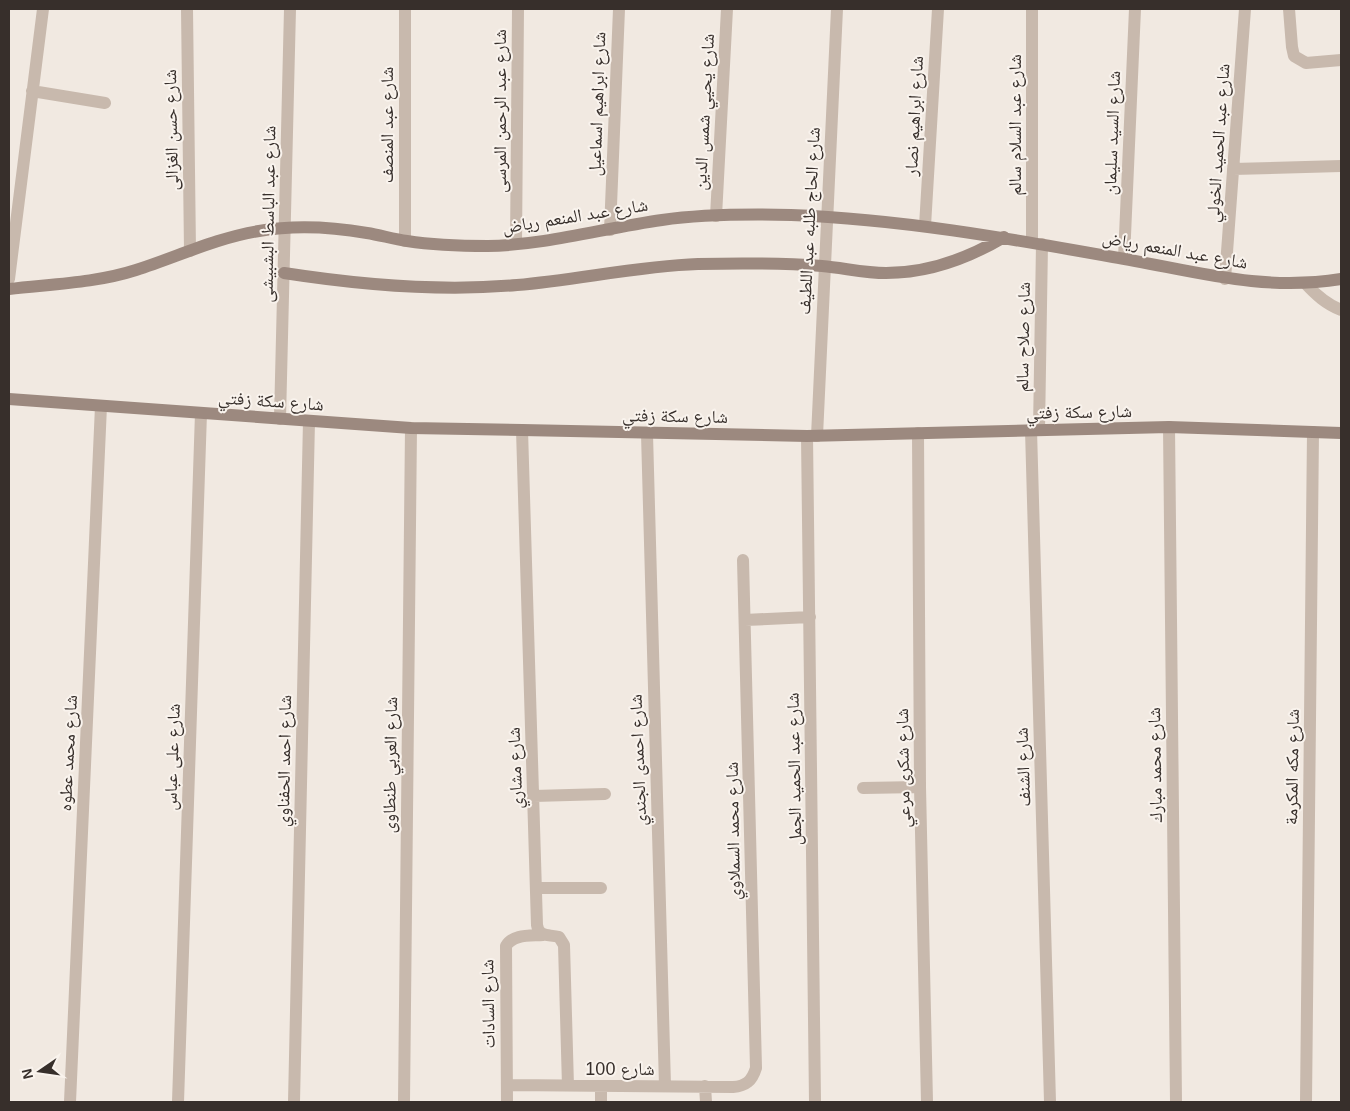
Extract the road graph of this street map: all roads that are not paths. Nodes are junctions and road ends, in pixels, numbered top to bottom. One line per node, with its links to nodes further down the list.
1 (43, 9): 15 (street)
2 (187, 9): 28 (street, شارع حسن الغزالى)
3 (290, 9): 22 (street, شارع عبد الباسط البشبيشى)
4 (405, 9): 25 (street, شارع عبد المنصف)
5 (518, 9): 27 (street, شارع عبد الرحمن المرسى)
6 (619, 9): 23 (street, شارع ابراهيم اسماعيل)
7 (727, 9): 19 (street, شارع يحيي شمس الدين)
8 (837, 9): 20 (street, شارع الحاج طلبه عبد اللطيف)
9 (938, 9): 21 (street, شارع ابراهيم نصار)
10 (1032, 9): 26 (street, شارع عبد السلام سالم)
11 (1135, 9): 29 (street, شارع السيد سليمان)
12 (1245, 9): 18 (street, شارع عبد الحميد الخولي)
13 (1289, 9): 14 (street)
14 (1341, 60)
15 (32, 92): 16 (street); 32 (street)
16 (105, 103)
17 (1341, 166): 18 (street)
18 (1233, 169): 33 (street, شارع عبد الحميد الخولي)
19 (716, 216): 20 (street, شارع عبد المنعم رياض); 23 (street, شارع عبد المنعم رياض)
20 (827, 217): 21 (street, شارع عبد المنعم رياض); 30 (street, شارع الحاج طلبه عبد اللطيف)
21 (925, 226): 24 (street, شارع عبد المنعم رياض)
22 (285, 228): 25 (street, شارع عبد المنعم رياض); 28 (street, شارع عبد المنعم رياض); 31 (street, شارع عبد الباسط البشبيشى)
23 (610, 230): 27 (street, شارع عبد المنعم رياض)
24 (1004, 237): 26 (street, شارع عبد المنعم رياض); 30 (street)
25 (405, 241): 27 (street, شارع عبد المنعم رياض)
26 (1037, 243): 29 (street, شارع عبد المنعم رياض); 46 (street, شارع صلاح سالم)
27 (516, 244)
28 (190, 250): 36 (street, شارع عبد المنعم رياض)
29 (1124, 258): 33 (street, شارع عبد المنعم رياض)
30 (825, 266): 31 (street); 51 (street, شارع الحاج طلبه عبد اللطيف)
31 (284, 273): 41 (street, شارع عبد الباسط البشبيشى)
32 (9, 279)
33 (1225, 279): 35 (street, شارع عبد المنعم رياض)
34 (1341, 279): 35 (street, شارع عبد المنعم رياض)
35 (1305, 283): 37 (street)
36 (9, 289)
37 (1341, 310)
38 (9, 399): 39 (street, شارع سكة زفتي)
39 (101, 406): 40 (street, شارع سكة زفتي); 68 (street, شارع محمد عطوه)
40 (201, 413): 41 (street, شارع سكة زفتي); 69 (street, شارع على عباس)
41 (280, 419): 42 (street, شارع سكة زفتي)
42 (309, 421): 44 (street, شارع سكة زفتي); 70 (street, شارع احمد الحفناوي)
43 (1169, 427): 46 (street, شارع سكة زفتي); 47 (street, شارع سكة زفتي); 78 (street, شارع محمد مبارك)
44 (411, 428): 45 (street, شارع سكة زفتي); 71 (street, شارع العربي طنطاوى)
45 (522, 430): 50 (street, شارع سكة زفتي); 58 (street, شارع مشاري)
46 (1035, 430): 48 (street, شارع سكة زفتي); 77 (street, شارع الشنف)
47 (1312, 432): 49 (street, شارع سكة زفتي); 79 (street, شارع مكه المكرمة)
48 (918, 433): 51 (street, شارع سكة زفتي); 55 (street, شارع شكرى مرعي)
49 (1341, 433)
50 (647, 434): 51 (street, شارع سكة زفتي); 65 (street, شارع احمدى الجندي)
51 (812, 436): 53 (street, شارع عبد الحميد الجمل)
52 (743, 560): 54 (street, شارع محمد السملاوي)
53 (810, 617): 54 (street); 75 (street, شارع عبد الحميد الجمل)
54 (745, 620): 67 (street, شارع محمد السملاوي)
55 (920, 787): 56 (street); 76 (street, شارع شكرى مرعي)
56 (863, 788)
57 (605, 794): 58 (street)
58 (534, 796): 59 (street, شارع مشاري)
59 (536, 888): 60 (street); 61 (street, شارع مشاري)
60 (601, 888)
61 (543, 935): 62 (street, شارع السادات); 63 (street)
62 (507, 1085): 63 (street, شارع 100); 72 (street, شارع السادات)
63 (568, 1086): 64 (street, شارع 100)
64 (601, 1086): 65 (street, شارع 100); 73 (street)
65 (665, 1086): 66 (street, شارع 100)
66 (706, 1086): 67 (street, شارع 100); 74 (street)
67 (733, 1087)
68 (70, 1102)
69 (178, 1102)
70 (294, 1102)
71 (404, 1102)
72 (507, 1102)
73 (601, 1102)
74 (706, 1102)
75 (815, 1102)
76 (927, 1102)
77 (1050, 1102)
78 (1176, 1102)
79 (1306, 1102)

